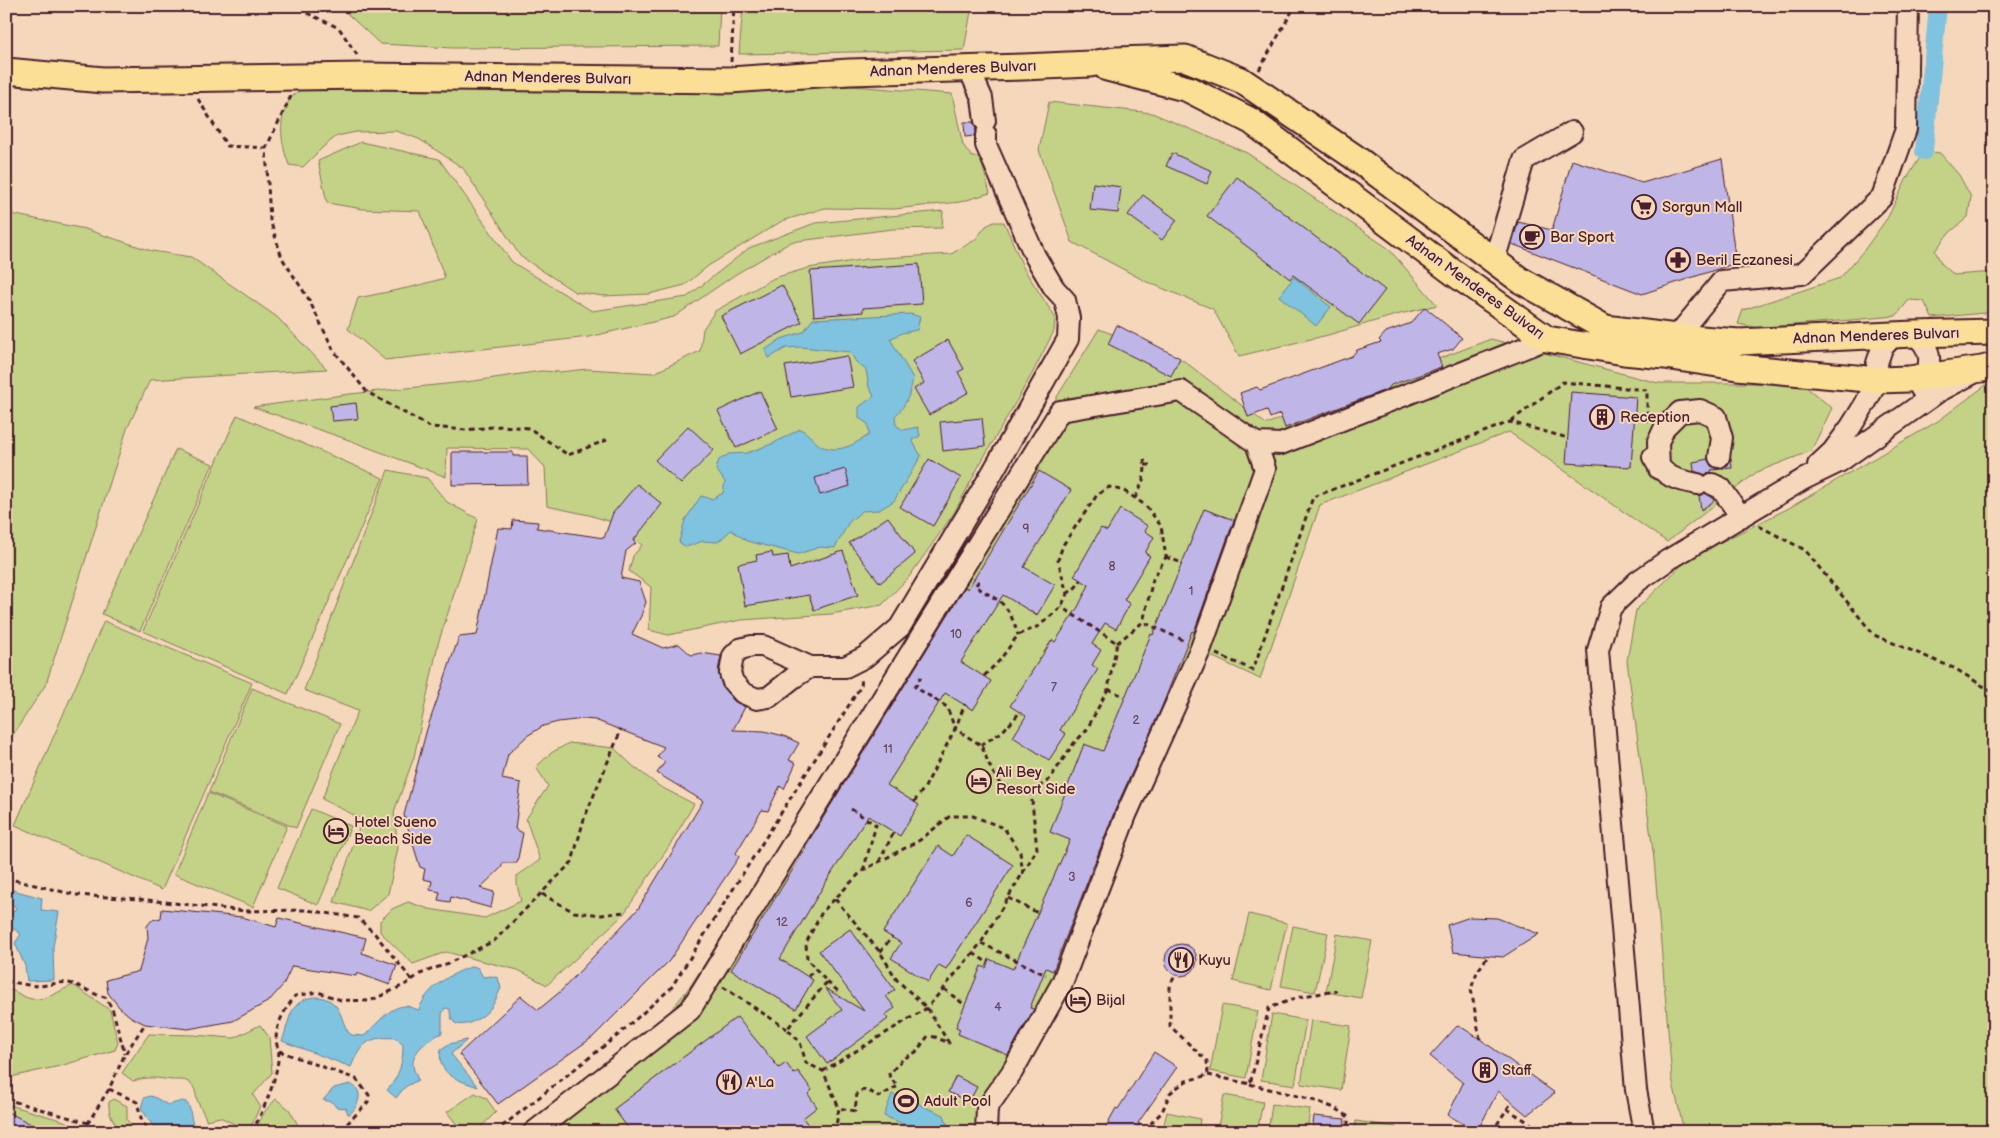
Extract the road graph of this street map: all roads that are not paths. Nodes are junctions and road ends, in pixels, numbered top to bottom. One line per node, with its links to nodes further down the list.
1 (1908, 6): 9 (street)
2 (1090, 64): 3 (main road, Adnan Menderes Bulvarı); 6 (main road, Adnan Menderes Bulvarı); 10 (main road, Adnan Menderes Bulvarı)
3 (969, 69): 4 (main road, Adnan Menderes Bulvarı); 21 (street)
4 (6, 70)
5 (1572, 132): 6 (street)
6 (1494, 261): 9 (main road, Adnan Menderes Bulvarı)
7 (1994, 332): 8 (main road, Adnan Menderes Bulvarı)
8 (1904, 334): 9 (main road, Adnan Menderes Bulvarı); 12 (street); 13 (street)
9 (1676, 338)
10 (1547, 339): 13 (main road, Adnan Menderes Bulvarı); 15 (street)
11 (1988, 367): 12 (main road, Adnan Menderes Bulvarı); 14 (street)
12 (1927, 376): 13 (main road, Adnan Menderes Bulvarı); 14 (street)
13 (1878, 380): 19 (street)
14 (1900, 419): 19 (street)
15 (1256, 444): 22 (street); 23 (street)
16 (1646, 444): 17 (street)
17 (1659, 469): 18 (street); 18 (street)
18 (1714, 477): 20 (street)
19 (1804, 479): 20 (street)
20 (1741, 517): 24 (street)
21 (810, 667)
22 (534, 1132)
23 (986, 1132)
24 (1644, 1132)

